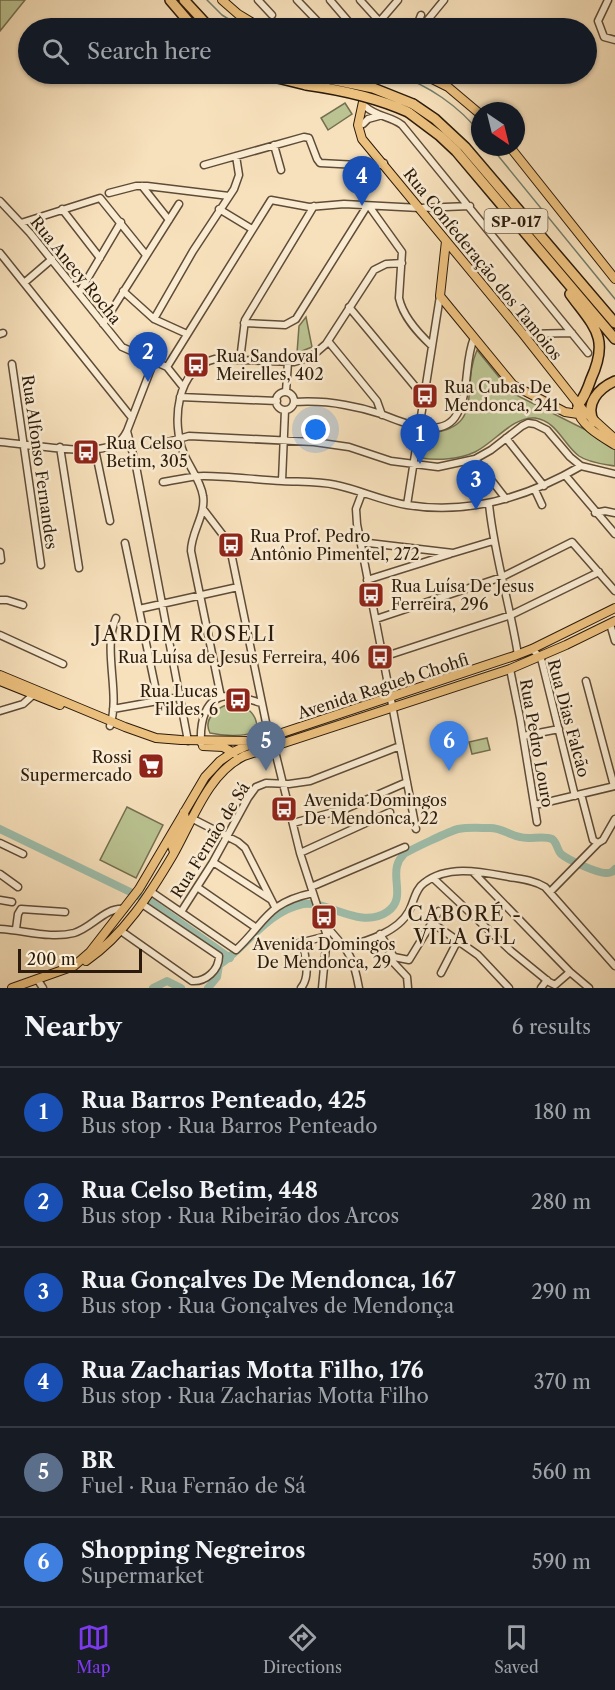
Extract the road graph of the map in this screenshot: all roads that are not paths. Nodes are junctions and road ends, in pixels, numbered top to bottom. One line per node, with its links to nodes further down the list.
1 (170, 0): 13 (highway)
2 (184, 0): 14 (highway)
3 (222, 0): 15 (main road)
4 (258, 0): 11 (street)
5 (297, 0): 16 (street)
6 (330, 0): 17 (street)
7 (360, 0): 18 (street)
8 (444, 0): 21 (street)
9 (608, 0): 22 (street)
10 (394, 2): 19 (street)
11 (272, 15)
12 (421, 15): 20 (street)
13 (185, 18)
14 (201, 18)
15 (245, 18)
16 (314, 18)
17 (345, 18)
18 (376, 18)
19 (383, 18)
20 (420, 18)
21 (427, 18)
22 (615, 40)
23 (302, 84): 30 (highway, SP-017, bridge)
24 (357, 84): 30 (highway, SP-017, bridge)
25 (368, 84): 33 (main road, Rua Confederação dos Tamoios)
26 (369, 84): 29 (main road, Rua Confederação dos Tamoios)
27 (442, 84): 28 (main road)
28 (471, 106)
29 (366, 107): 31 (street); 32 (main road, Rua Confederação dos Tamoios)
30 (411, 108): 61 (highway, SP-017); 70 (highway, SP-017)
31 (380, 116): 32 (street); 47 (street)
32 (363, 124): 33 (main road, Rua Confederação dos Tamoios)
33 (366, 142): 37 (main road, Rua Confederação dos Tamoios)
34 (274, 145): 35 (street); 37 (street); 39 (street)
35 (237, 156): 38 (street); 42 (street)
36 (517, 156): 62 (main road)
37 (384, 164): 48 (main road, Rua Confederação dos Tamoios)
38 (204, 165)
39 (281, 170)
40 (142, 186): 41 (street); 42 (street); 51 (street)
41 (109, 193)
42 (229, 196): 50 (street)
43 (0, 201): 53 (street, Rua Anecy Rocha)
44 (178, 204): 51 (street)
45 (314, 206): 46 (street); 54 (street); 69 (street)
46 (368, 206): 48 (street); 60 (street); 69 (street)
47 (470, 206): 48 (street); 72 (street)
48 (420, 208): 55 (main road, Rua Confederação dos Tamoios)
49 (62, 209): 52 (street); 53 (street); 58 (street)
50 (219, 209): 54 (street); 68 (street)
51 (169, 220): 57 (street)
52 (121, 222): 57 (street); 58 (street)
53 (21, 223): 59 (street, Rua Anecy Rocha)
54 (252, 229): 73 (street)
55 (446, 241): 66 (main road); 74 (main road, Rua Confederação dos Tamoios)
56 (0, 254): 63 (street)
57 (146, 255): 64 (street)
58 (100, 258): 65 (street)
59 (52, 259): 63 (street); 65 (street, Rua Anecy Rocha)
60 (402, 263): 67 (street); 78 (street)
61 (552, 264): 76 (highway, SP-017); 94 (highway)
62 (615, 279)
63 (24, 283): 96 (street)
64 (123, 291): 68 (street); 71 (street)
65 (79, 292): 71 (street, Rua Anecy Rocha)
66 (440, 296): 75 (main road); 78 (street)
67 (349, 308): 77 (street); 89 (street)
68 (154, 319): 73 (street)
69 (244, 323): 80 (street)
70 (615, 323)
71 (104, 324): 81 (street, Rua Anecy Rocha)
72 (572, 333): 74 (street); 79 (street)
73 (187, 334): 84 (street)
74 (523, 334): 94 (main road, Rua Confederação dos Tamoios)
75 (474, 338): 94 (main road); 98 (street)
76 (615, 339)
77 (328, 341): 82 (street); 95 (street)
78 (432, 346): 89 (street)
79 (588, 353)
80 (240, 360): 82 (street); 86 (street)
81 (154, 361): 84 (street, Rua Anecy Rocha); 96 (street)
82 (288, 362): 87 (street)
83 (12, 364): 105 (street, Rua Alfonso Fernandes)
84 (167, 367): 86 (street, Rua Anecy Rocha)
85 (615, 381): 88 (highway)
86 (183, 387): 90 (street)
87 (286, 392): 91 (street); 92 (street)
88 (596, 395): 94 (highway); 97 (highway)
89 (423, 396): 98 (street)
90 (180, 397): 91 (street); 100 (street)
91 (277, 401): 93 (street)
92 (294, 402): 93 (street); 95 (street)
93 (285, 410): 103 (street)
94 (580, 410): 97 (main road, Rua Confederação dos Tamoios); 106 (main road, Rua Confederação dos Tamoios)
95 (382, 415): 98 (street)
96 (132, 418): 99 (street)
97 (594, 422): 102 (main road, Rua Confederação dos Tamoios)
98 (418, 426): 111 (street)
99 (127, 431): 109 (street); 147 (street)
100 (179, 438): 103 (street); 107 (street); 115 (street)
101 (506, 438): 110 (street); 112 (street); 118 (street)
102 (615, 439)
103 (284, 441): 111 (street); 116 (street)
104 (0, 442): 105 (street)
105 (22, 444): 108 (street); 138 (street, Rua Alfonso Fernandes)
106 (615, 445)
107 (153, 446)
108 (60, 447): 109 (street); 139 (street)
109 (95, 449): 129 (street)
110 (475, 459): 111 (street); 121 (street)
111 (412, 465): 123 (street)
112 (581, 465): 113 (street); 114 (street)
113 (615, 474)
114 (565, 476): 118 (street); 126 (street)
115 (196, 477): 116 (street); 117 (street); 125 (street)
116 (282, 481): 120 (street)
117 (164, 482)
118 (544, 486): 119 (street)
119 (535, 490): 121 (street); 124 (street)
120 (362, 493): 123 (street); 133 (street)
121 (506, 499): 122 (street)
122 (489, 504): 123 (street); 132 (street)
123 (407, 505)
124 (542, 505)
125 (203, 509): 128 (street); 130 (street)
126 (595, 513): 127 (street); 131 (street)
127 (615, 513)
128 (212, 520): 130 (street); 143 (street)
129 (110, 521)
130 (198, 523): 145 (street)
131 (615, 534)
132 (494, 541): 136 (street); 141 (street)
133 (360, 542): 136 (street); 142 (street)
134 (125, 543): 150 (street)
135 (0, 552): 137 (street)
136 (453, 553): 142 (street)
137 (1, 560)
138 (41, 565)
139 (79, 568)
140 (599, 572): 141 (street); 144 (street); 151 (street)
141 (502, 577): 151 (street); 153 (street)
142 (367, 580): 153 (street)
143 (238, 587): 145 (street); 171 (street)
144 (615, 591)
145 (200, 595): 147 (street); 168 (street)
146 (0, 600): 148 (street)
147 (161, 604): 150 (street); 167 (street)
148 (23, 605)
149 (615, 608): 157 (main road, Avenida Ragueb Chohfi)
150 (139, 609): 170 (street)
151 (511, 615): 158 (street); 159 (street)
152 (116, 618): 173 (street)
153 (376, 619): 159 (street)
154 (613, 622): 156 (street); 160 (main road, Avenida Ragueb Chohfi)
155 (0, 635): 161 (street)
156 (615, 641)
157 (532, 649): 158 (main road, Avenida Ragueb Chohfi); 160 (street, Rua Dias Falcão)
158 (518, 655): 169 (main road, Avenida Ragueb Chohfi)
159 (383, 657): 169 (street)
160 (540, 657): 162 (main road, Avenida Ragueb Chohfi); 176 (street, Rua Dias Falcão)
161 (63, 664)
162 (510, 669): 172 (main road, Avenida Ragueb Chohfi); 177 (street, Rua Pedro Louro)
163 (0, 675): 175 (main road)
164 (0, 681): 166 (main road)
165 (586, 681): 188 (street)
166 (33, 695): 174 (street); 175 (main road)
167 (180, 697): 170 (street); 179 (street)
168 (221, 697): 171 (street); 180 (street)
169 (391, 697): 172 (street); 178 (main road, Avenida Ragueb Chohfi)
170 (158, 700): 173 (street)
171 (261, 703): 178 (street)
172 (393, 708): 182 (street); 183 (main road, Avenida Ragueb Chohfi)
173 (113, 709): 175 (street)
174 (0, 711)
175 (111, 723): 179 (main road); 180 (main road)
176 (559, 729): 177 (street); 189 (street, Rua Dias Falcão)
177 (523, 736): 190 (street, Rua Pedro Louro)
178 (269, 737): 181 (main road, Avenida Ragueb Chohfi); 185 (main road)
179 (188, 741): 180 (main road)
180 (202, 741): 181 (main road); 184 (main road)
181 (255, 742): 184 (main road, Avenida Ragueb Chohfi)
182 (400, 746): 186 (street); 187 (street, Rua Fernão de Sá)
183 (274, 747): 185 (main road, Avenida Ragueb Chohfi); 187 (street)
184 (233, 752): 185 (main road); 191 (main road, Avenida Ragueb Chohfi)
185 (243, 757): 193 (main road, Avenida Ragueb Chohfi)
186 (407, 782): 196 (street); 197 (street)
187 (283, 784): 196 (street); 198 (street, Rua Fernão de Sá)
188 (614, 786): 189 (street)
189 (578, 795): 190 (street); 200 (street, Rua Dias Falcão)
190 (535, 805): 195 (street, Rua Pedro Louro)
191 (184, 812): 202 (main road); 218 (main road, Avenida Ragueb Chohfi)
192 (390, 812): 203 (street)
193 (193, 819): 198 (street); 202 (main road, Avenida Ragueb Chohfi)
194 (615, 819): 200 (street)
195 (537, 822)
196 (292, 823): 203 (street)
197 (416, 829)
198 (228, 837): 205 (street, Rua Fernão de Sá); 215 (street)
199 (0, 843): 204 (street)
200 (598, 843): 211 (street)
201 (405, 847): 213 (street)
202 (174, 852): 212 (main road, Avenida Ragueb Chohfi)
203 (300, 853): 213 (street)
204 (23, 855)
205 (213, 862): 210 (street, Rua Fernão de Sá); 215 (street)
206 (473, 871): 208 (street); 211 (street); 237 (street)
207 (0, 874): 209 (street)
208 (433, 878): 229 (street); 239 (street)
209 (18, 887)
210 (197, 887): 222 (street, Rua Fernão de Sá); 225 (street)
211 (550, 892): 236 (street)
212 (149, 893): 217 (main road, Avenida Ragueb Chohfi); 222 (street)
213 (313, 893): 219 (street); 224 (street)
214 (0, 900): 216 (street)
215 (272, 900): 219 (street)
216 (12, 902)
217 (142, 903): 228 (main road, Avenida Ragueb Chohfi); 228 (street)
218 (127, 906): 227 (street); 240 (main road, Avenida Ragueb Chohfi)
219 (276, 907): 225 (street)
220 (439, 911): 223 (street)
221 (65, 912): 227 (street)
222 (181, 912): 225 (street)
223 (431, 922): 231 (street); 235 (street)
224 (324, 923): 230 (street); 234 (street)
225 (255, 927)
226 (0, 929): 227 (street)
227 (16, 929)
228 (121, 931): 240 (main road, Avenida Ragueb Chohfi)
229 (380, 934): 234 (street); 235 (street)
230 (327, 936): 232 (street); 244 (street)
231 (458, 940): 238 (street); 247 (street)
232 (303, 943): 233 (street); 243 (street)
233 (283, 947)
234 (346, 947): 245 (street)
235 (387, 948): 246 (street)
236 (615, 966)
237 (570, 972): 239 (street); 249 (street)
238 (441, 973)
239 (547, 980): 248 (street)
240 (40, 984): 241 (main road, Avenida Ragueb Chohfi); 242 (main road, Avenida Ragueb Chohfi)
241 (12, 988)
242 (21, 988)
243 (301, 988)
244 (322, 988)
245 (359, 988)
246 (408, 988)
247 (509, 988)
248 (541, 988)
249 (589, 988)

